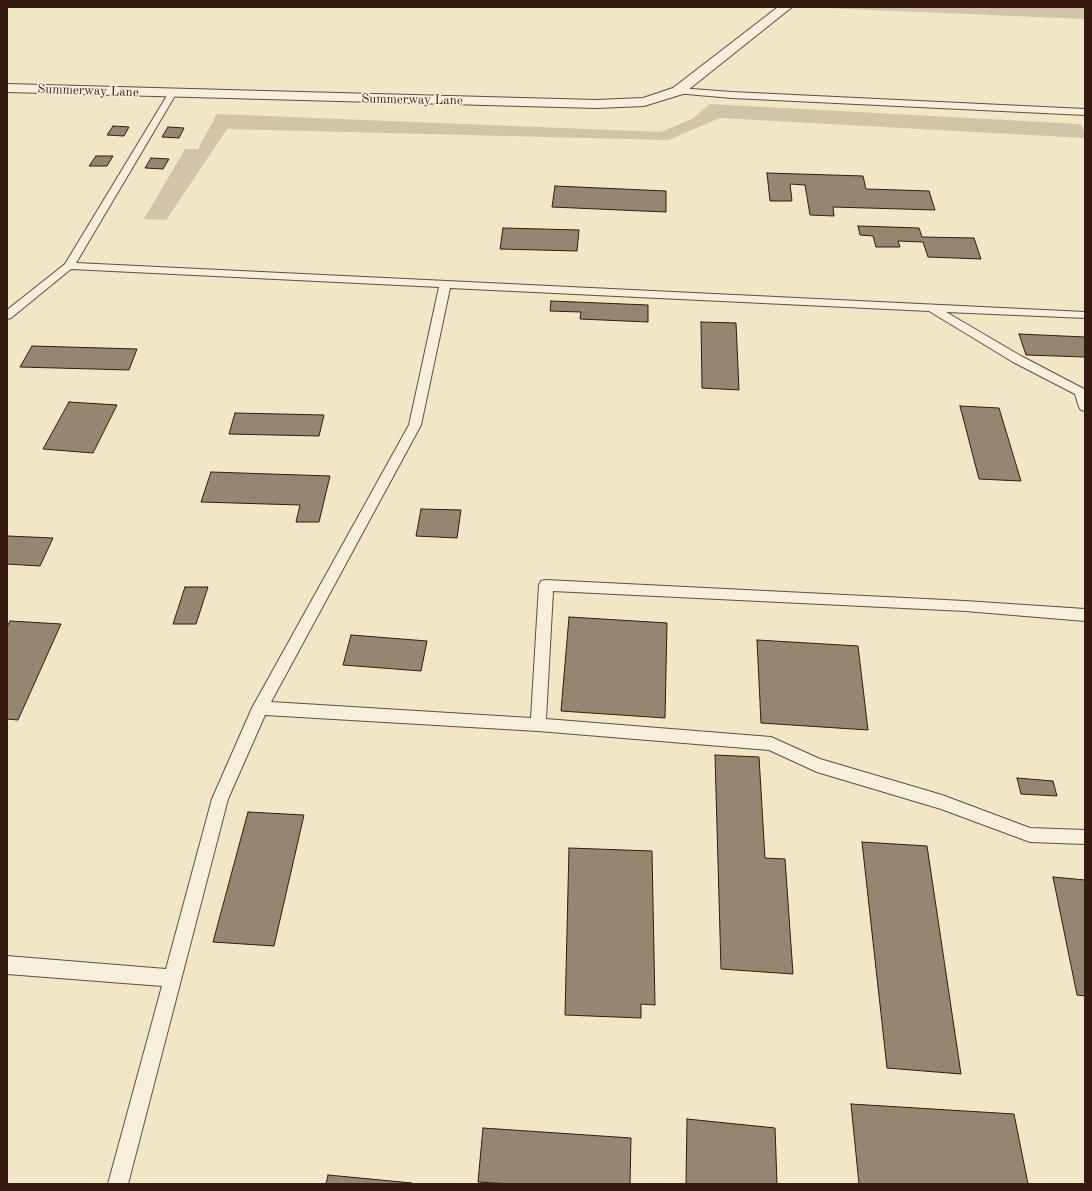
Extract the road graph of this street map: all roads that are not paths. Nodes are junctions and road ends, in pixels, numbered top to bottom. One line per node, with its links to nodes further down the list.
1 (786, 7): 3 (street, Summerway Lane)
2 (7, 88): 4 (street, Summerway Lane)
3 (678, 91): 4 (street, Summerway Lane); 5 (lane)
4 (172, 94): 6 (lane)
5 (1085, 112)
6 (70, 266): 7 (lane); 10 (lane)
7 (445, 284): 8 (lane); 14 (lane)
8 (931, 307): 9 (lane); 11 (lane)
9 (1085, 315)
10 (7, 316)
11 (1082, 393): 12 (lane)
12 (1085, 408)
13 (1085, 615): 15 (lane)
14 (260, 708): 15 (lane); 18 (lane)
15 (538, 725): 16 (lane)
16 (1085, 837)
17 (7, 965): 18 (lane)
18 (172, 978): 19 (lane)
19 (118, 1184)

